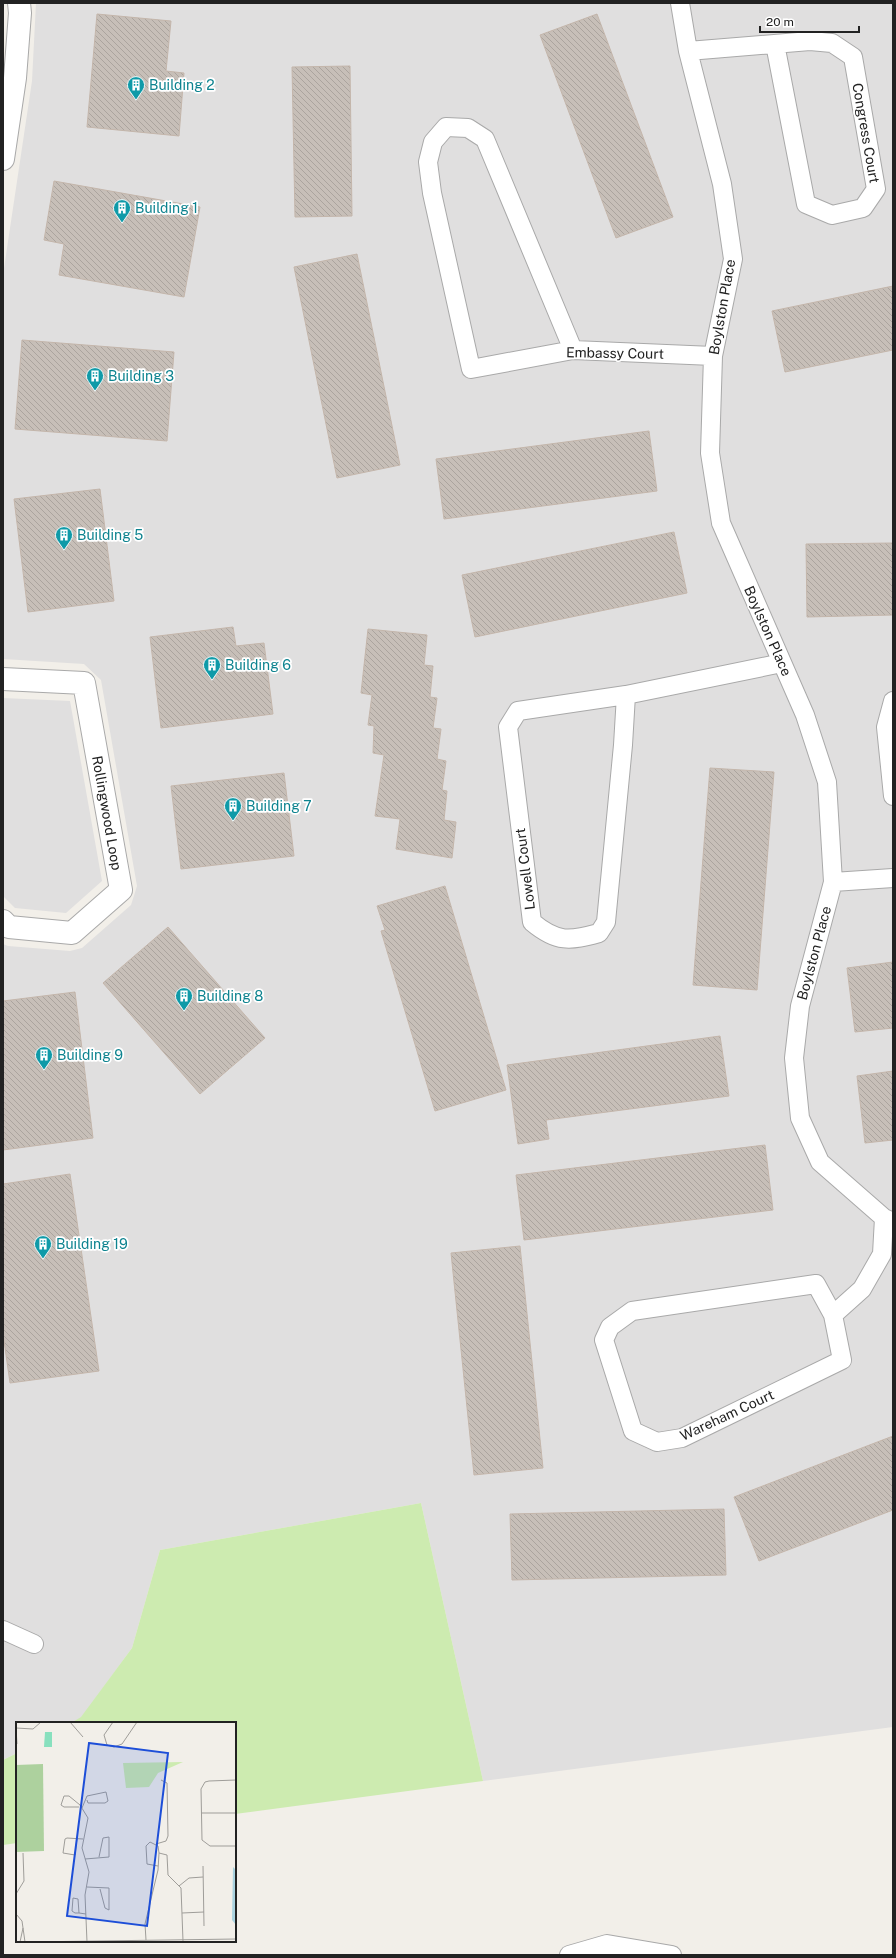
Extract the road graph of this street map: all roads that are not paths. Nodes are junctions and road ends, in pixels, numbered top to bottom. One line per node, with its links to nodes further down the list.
1 (19, 3): 5 (street)
2 (680, 3): 4 (lane, Boylston Place)
3 (775, 44): 3 (lane, Congress Court); 4 (lane, Congress Court)
4 (688, 51): 7 (lane, Boylston Place)
5 (3, 159)
6 (573, 350): 6 (lane, Embassy Court); 7 (lane, Embassy Court)
7 (713, 356): 8 (lane, Boylston Place)
8 (782, 663): 10 (lane, Lowell Court); 14 (lane, Boylston Place)
9 (3, 679): 15 (street, Rollingwood Loop)
10 (626, 695): 10 (lane, Lowell Court)
11 (893, 701): 12 (lane)
12 (893, 796)
13 (893, 878): 14 (lane)
14 (833, 882): 16 (lane, Boylston Place)
15 (5, 926)
16 (888, 1220): 17 (lane)
17 (833, 1315): 17 (lane, Wareham Court)
18 (3, 1630): 19 (lane)
19 (34, 1644)
20 (569, 1955): 21 (lane)
21 (672, 1955)

